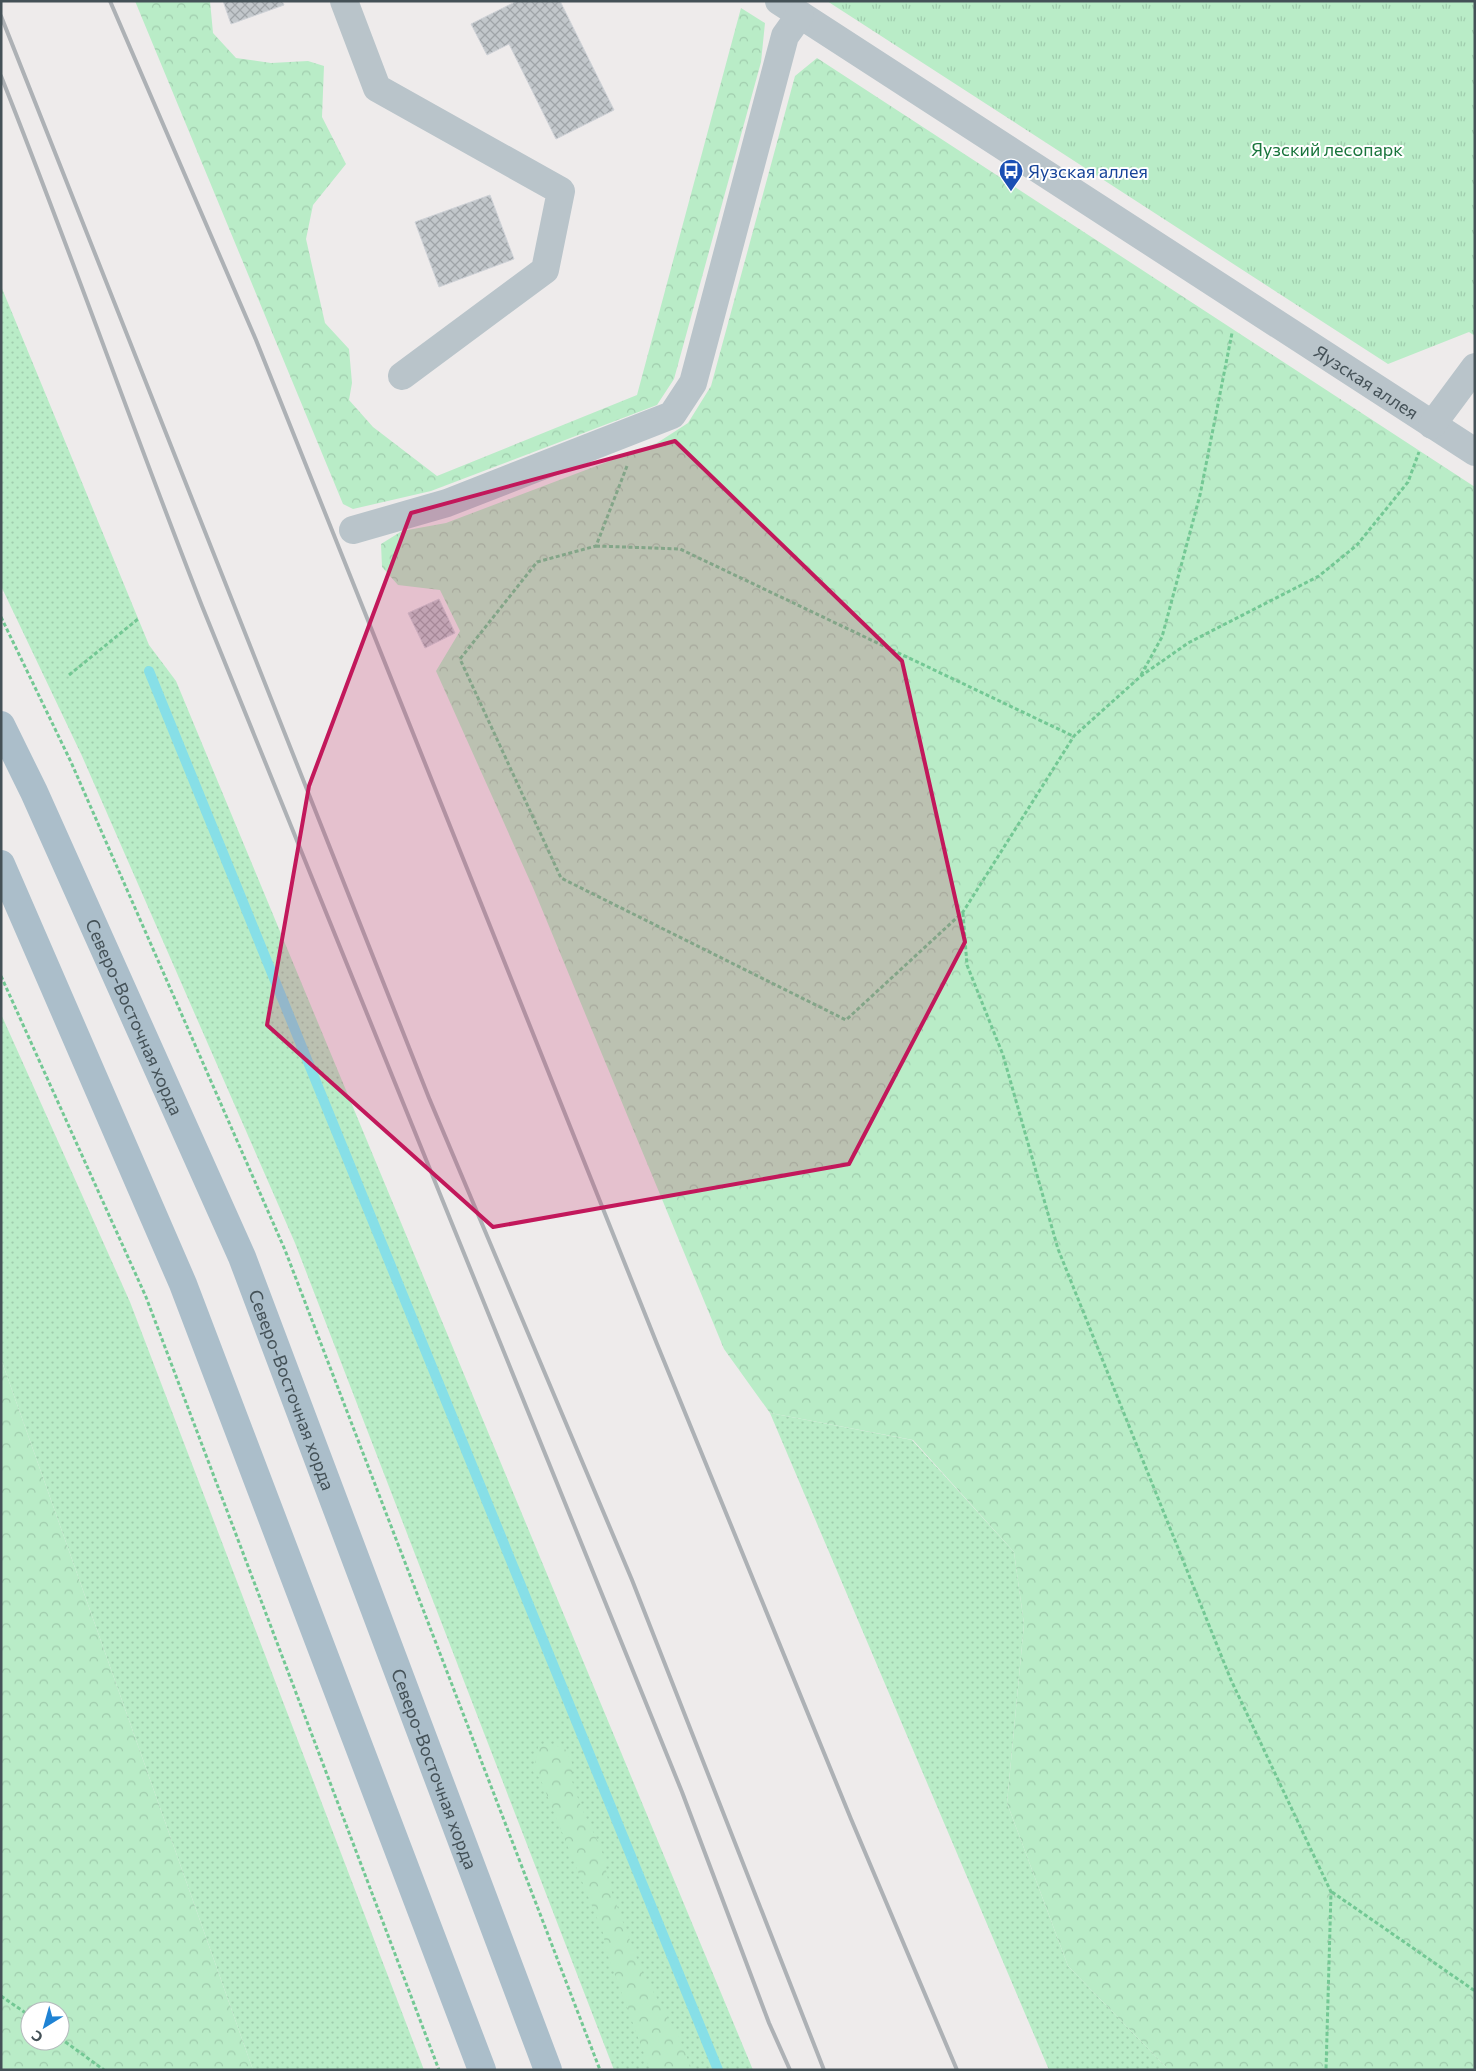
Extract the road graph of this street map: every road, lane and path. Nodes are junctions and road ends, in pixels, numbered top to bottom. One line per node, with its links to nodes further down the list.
1 (344, 1): 5 (street)
2 (790, 8): 3 (street, Яузская аллея); 7 (street)
3 (1244, 303): 6 (street, Яузская аллея); 14 (path)
4 (1475, 368): 6 (street)
5 (402, 376)
6 (1432, 425): 8 (street, Яузская аллея); 14 (path)
7 (643, 426): 9 (street); 10 (path)
8 (1475, 452)
9 (354, 530)
10 (596, 546): 16 (path); 18 (path)
11 (1, 617): 29 (path)
12 (138, 619): 13 (path)
13 (70, 676)
14 (1141, 676): 16 (path)
15 (1, 725): 28 (main road, Северо-Восточная хорда)
16 (1074, 736): 18 (path)
17 (1, 864): 27 (main road)
18 (962, 912): 20 (path)
19 (1, 976): 26 (path)
20 (1332, 1892): 21 (path); 30 (path)
21 (1475, 1991)
22 (1, 1996): 23 (path)
23 (20, 2009)
24 (70, 2045): 25 (path)
25 (104, 2070)
26 (439, 2070)
27 (482, 2070)
28 (548, 2070)
29 (600, 2070)
30 (1326, 2070)

